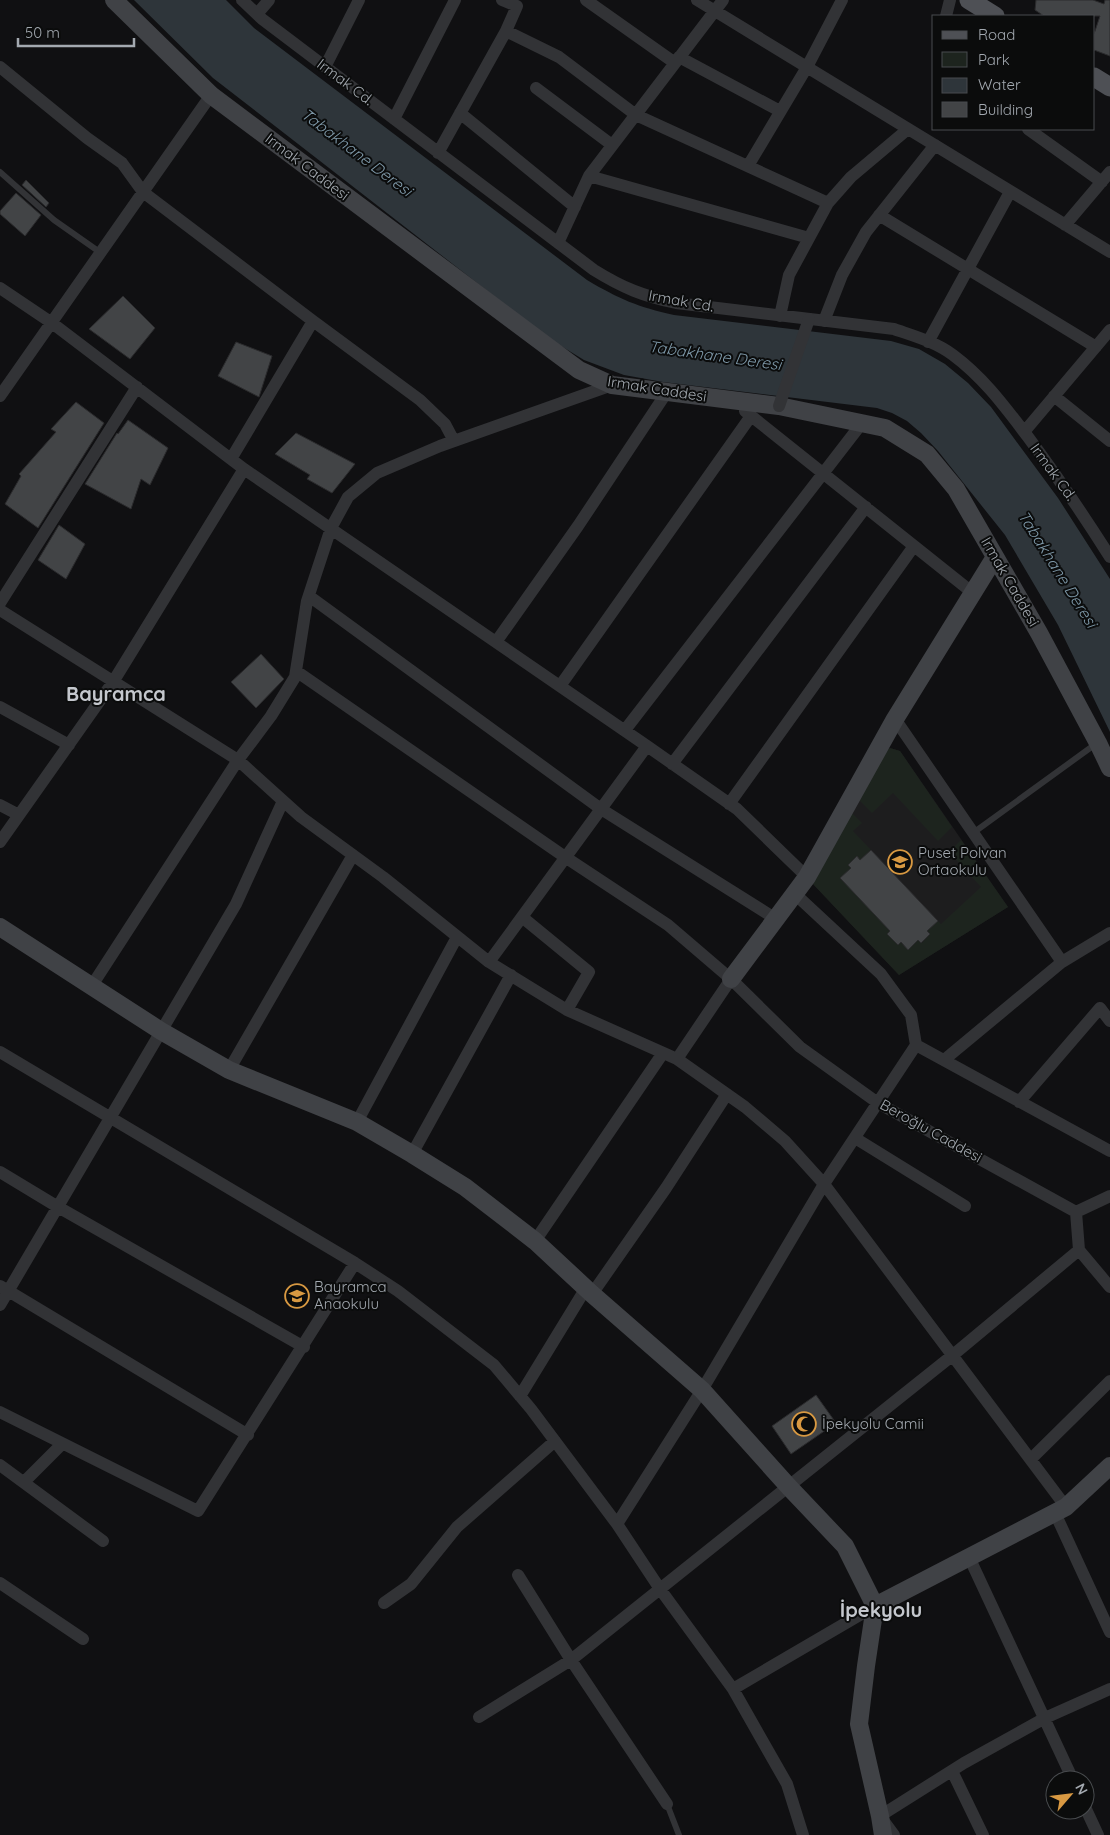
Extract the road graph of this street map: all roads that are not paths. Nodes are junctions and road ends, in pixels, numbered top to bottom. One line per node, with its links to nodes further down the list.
1 (114, 0): 25 (street, Irmak Caddesi)
2 (242, 0): 14 (street, Irmak Cd.)
3 (269, 0): 14 (street)
4 (359, 0): 20 (street)
5 (455, 0): 29 (street)
6 (502, 0): 17 (street)
7 (586, 0): 18 (street)
8 (697, 0): 13 (street)
9 (723, 0): 13 (street)
10 (842, 0): 21 (street)
11 (950, 0): 15 (street)
12 (968, 0): 16 (main road)
13 (715, 11): 18 (street); 21 (street)
14 (257, 14): 20 (street, Irmak Cd.)
15 (946, 15)
16 (993, 15)
17 (506, 31): 27 (street); 28 (street)
18 (677, 60): 26 (street); 28 (street)
19 (0, 67): 39 (street)
20 (325, 67): 29 (street, Irmak Cd.)
21 (807, 67): 26 (street); 30 (street)
22 (1095, 78): 23 (main road)
23 (1110, 87)
24 (536, 88): 32 (street)
25 (211, 95): 39 (street); 58 (street, Irmak Caddesi)
26 (780, 111): 35 (street)
27 (460, 113): 34 (street); 42 (street)
28 (636, 114): 32 (street); 35 (street)
29 (394, 119): 34 (street, Irmak Cd.)
30 (908, 129): 33 (street); 41 (street)
31 (1030, 130): 38 (street)
32 (612, 145): 37 (street)
33 (935, 145): 40 (street); 43 (street)
34 (438, 153): 46 (street, Irmak Cd.)
35 (748, 166): 41 (street)
36 (0, 172): 48 (lane)
37 (589, 176): 42 (street); 45 (street)
38 (1106, 177): 44 (street)
39 (143, 192): 48 (street); 53 (street)
40 (1010, 192): 44 (street); 49 (street)
41 (828, 203): 45 (street)
42 (575, 207): 46 (street)
43 (880, 215): 49 (street); 54 (street)
44 (1064, 225): 47 (street)
45 (809, 238): 51 (street)
46 (558, 243): 51 (street, Irmak Cd.)
47 (1110, 252)
48 (101, 253): 55 (street)
49 (969, 270): 56 (street); 57 (street)
50 (0, 288): 55 (street)
51 (780, 316): 54 (street, Irmak Cd.)
52 (809, 319): 64 (street, bridge)
53 (313, 321): 68 (street); 70 (street)
54 (824, 321): 57 (street, Irmak Cd.)
55 (52, 323): 59 (street); 61 (street)
56 (1105, 339): 62 (street)
57 (928, 342): 67 (street, Irmak Cd.)
58 (612, 385): 60 (street, Irmak Caddesi); 68 (street)
59 (137, 387): 70 (street); 80 (street)
60 (667, 392): 63 (street, Irmak Caddesi); 82 (street)
61 (0, 396)
62 (1054, 396): 67 (street); 69 (street)
63 (731, 400): 64 (street, Irmak Caddesi); 65 (street)
64 (779, 406): 66 (street, Irmak Caddesi)
65 (751, 416): 72 (street); 85 (street)
66 (862, 423): 72 (street); 77 (street, Irmak Caddesi)
67 (1024, 432): 76 (street, Irmak Cd.)
68 (454, 441): 74 (street)
69 (1110, 441)
70 (231, 459): 71 (street)
71 (244, 469): 74 (street); 84 (street)
72 (824, 473): 73 (street); 88 (street)
73 (866, 507): 75 (street); 93 (street)
74 (331, 528): 79 (street); 82 (street)
75 (914, 546): 78 (street); 96 (street)
76 (1109, 552)
77 (995, 557): 78 (street); 89 (street, Irmak Caddesi)
78 (973, 593): 87 (street)
79 (309, 596): 83 (street); 98 (street)
80 (0, 603)
81 (0, 610): 84 (street)
82 (496, 642): 85 (street)
83 (296, 671): 92 (street); 103 (street, Beroğlu Caddesi)
84 (114, 682): 90 (street); 92 (street)
85 (560, 686): 88 (street)
86 (0, 707): 90 (street)
87 (895, 719): 100 (street); 104 (street)
88 (625, 730): 91 (street)
89 (1098, 742): 94 (street, Irmak Caddesi); 100 (lane)
90 (69, 745): 99 (street)
91 (647, 746): 93 (street); 98 (street)
92 (238, 760): 95 (street); 115 (street)
93 (672, 764): 96 (street)
94 (1110, 768)
95 (283, 800): 102 (street); 118 (street)
96 (729, 804): 104 (street)
97 (0, 805): 99 (street)
98 (601, 809): 103 (street); 107 (street)
99 (19, 815): 101 (street)
100 (973, 833): 112 (street)
101 (0, 842)
102 (353, 855): 110 (street); 124 (street)
103 (566, 858): 106 (street); 114 (street, Beroğlu Caddesi)
104 (807, 877): 105 (street)
105 (795, 894): 107 (street); 119 (street)
106 (522, 917): 111 (street); 116 (street)
107 (776, 919): 114 (street)
108 (0, 927): 115 (street)
109 (1110, 933): 112 (street)
110 (457, 937): 111 (street); 129 (street)
111 (489, 962): 113 (street)
112 (1062, 962): 123 (street)
113 (511, 975): 116 (street); 132 (street)
114 (731, 979): 122 (street); 127 (street, Beroğlu Caddesi)
115 (91, 987): 118 (street)
116 (567, 1010): 121 (street)
117 (1110, 1021): 126 (street)
118 (161, 1032): 124 (street); 128 (street)
119 (916, 1045): 123 (street); 127 (street)
120 (0, 1052): 128 (street)
121 (663, 1052): 122 (street); 139 (street)
122 (677, 1059): 125 (street)
123 (944, 1060): 126 (street)
124 (229, 1070): 129 (street)
125 (727, 1094): 134 (street); 144 (street)
126 (1019, 1102): 131 (street)
127 (878, 1103): 130 (street); 138 (street, Beroğlu Caddesi)
128 (111, 1117): 137 (street); 141 (street)
129 (357, 1122): 132 (street)
130 (855, 1138): 134 (street); 136 (street)
131 (1110, 1152)
132 (412, 1154): 139 (street)
133 (0, 1172): 137 (street)
134 (824, 1184): 147 (street); 149 (street)
135 (1110, 1196): 138 (street)
136 (965, 1206)
137 (58, 1207): 143 (street); 146 (street)
138 (1076, 1212): 140 (street)
139 (535, 1241): 144 (street)
140 (1078, 1250): 142 (street); 147 (street)
141 (355, 1263): 146 (street); 150 (street)
142 (1110, 1287)
143 (4, 1288): 145 (street); 152 (street)
144 (589, 1291): 149 (street); 150 (street)
145 (0, 1305)
146 (304, 1347): 152 (street)
147 (953, 1355): 155 (street); 159 (street)
148 (1110, 1382): 155 (street)
149 (702, 1390): 159 (street); 161 (street)
150 (520, 1396): 153 (street)
151 (0, 1412): 154 (street)
152 (248, 1435): 154 (street)
153 (555, 1441): 161 (street); 167 (street)
154 (62, 1444): 158 (street)
155 (1030, 1459): 160 (street)
156 (0, 1465): 158 (street)
157 (1110, 1466): 160 (street)
158 (24, 1482): 162 (street)
159 (789, 1487): 166 (street); 168 (street)
160 (1061, 1510): 163 (street); 169 (street)
161 (617, 1524): 166 (street)
162 (103, 1541)
163 (969, 1557): 168 (street); 175 (street)
164 (518, 1575): 171 (street)
165 (0, 1583): 170 (street)
166 (660, 1590): 171 (street); 172 (street)
167 (384, 1604)
168 (875, 1606): 172 (street); 179 (street)
169 (1110, 1632)
170 (83, 1638)
171 (571, 1660): 174 (street); 178 (street)
172 (733, 1689): 182 (street)
173 (1110, 1689): 175 (street)
174 (479, 1717)
175 (1045, 1718): 176 (street); 177 (street)
176 (952, 1770): 179 (street); 185 (street)
177 (1068, 1770)
178 (666, 1804): 181 (lane)
179 (880, 1816): 183 (street); 184 (street)
180 (1091, 1820): 186 (street)
181 (679, 1835)
182 (803, 1835)
183 (883, 1835)
184 (894, 1835)
185 (984, 1835)
186 (1098, 1835)

